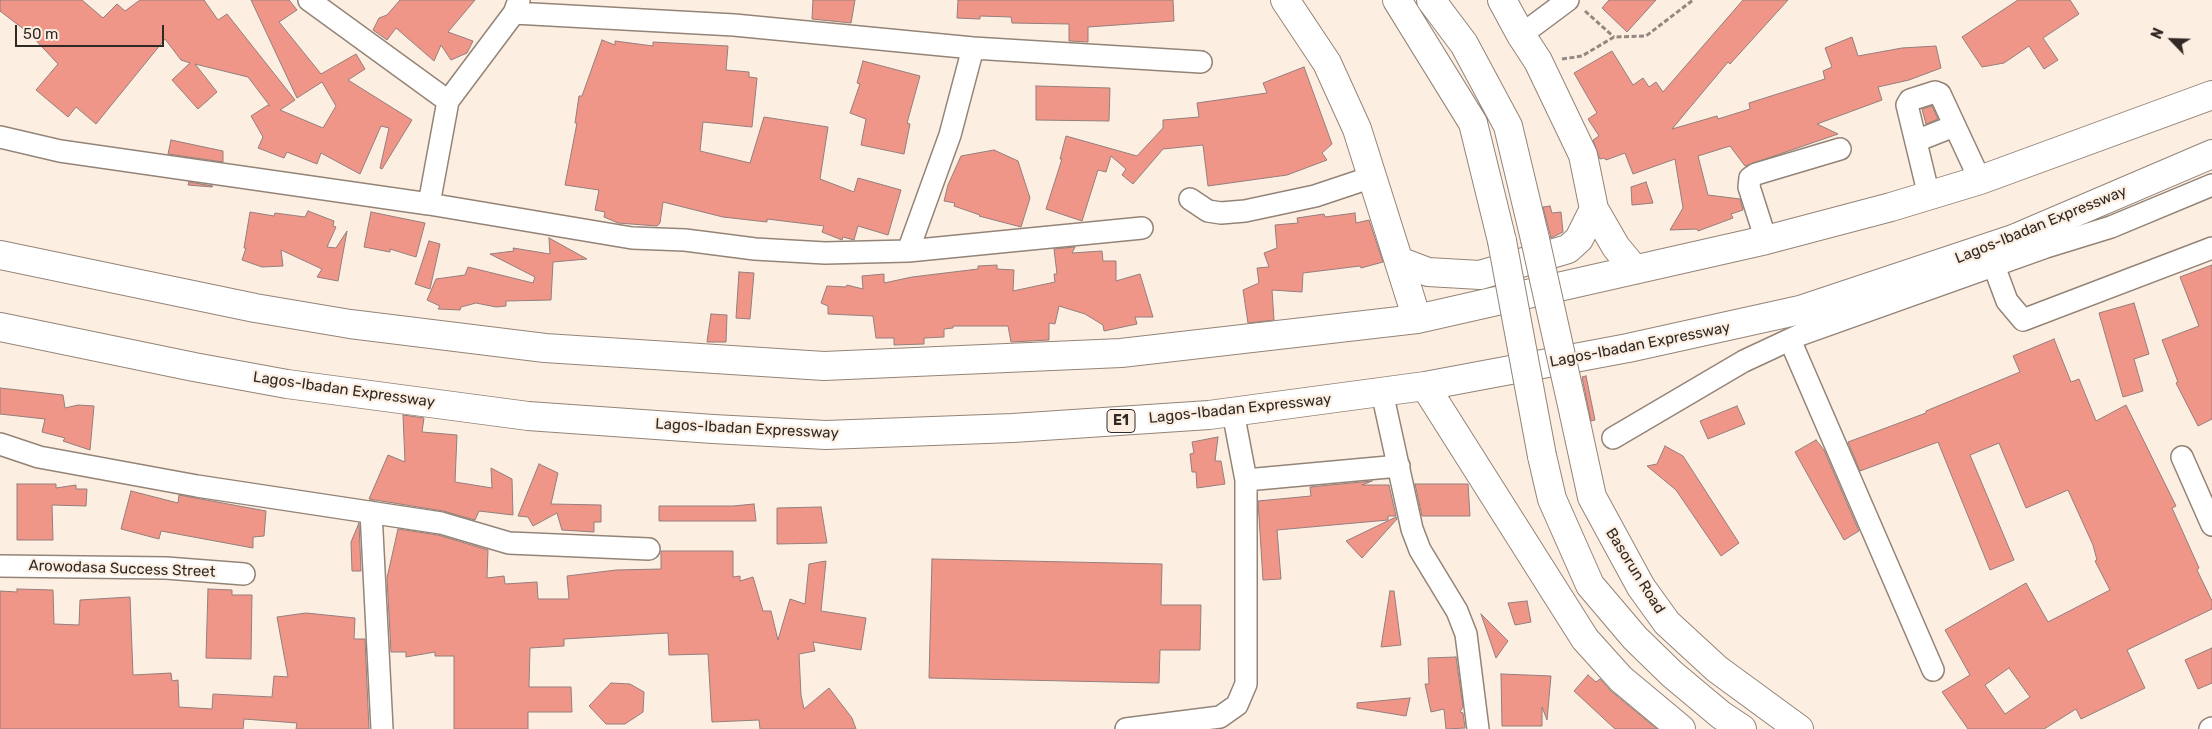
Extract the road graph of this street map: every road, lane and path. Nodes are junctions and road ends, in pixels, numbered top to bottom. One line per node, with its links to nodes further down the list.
1 (309, 0): 15 (street)
2 (1285, 0): 21 (main road)
3 (1397, 0): 57 (main road, bridge)
4 (1431, 0): 58 (main road, Basorun Road, bridge)
5 (1502, 0): 9 (main road)
6 (1693, 0): 10 (path)
7 (1574, 3): 9 (street); 10 (path)
8 (516, 6): 11 (street); 15 (street)
9 (1521, 35): 12 (main road)
10 (1614, 37): 12 (path)
11 (973, 48): 13 (street); 31 (street)
12 (1538, 61): 27 (main road)
13 (1200, 62)
14 (2212, 96): 22 (main road)
15 (448, 101): 26 (street)
16 (1954, 126): 18 (street); 18 (street); 22 (street)
17 (0, 137): 26 (street)
18 (1916, 141): 24 (street)
19 (1840, 149): 29 (street)
20 (2212, 154): 39 (main road, Lagos-Ibadan Expressway / E1)
21 (1372, 177): 25 (street); 33 (main road)
22 (1980, 180): 24 (main road)
23 (2212, 185): 34 (street)
24 (1929, 196): 29 (main road)
25 (1190, 199)
26 (429, 204): 31 (street)
27 (1594, 209): 33 (main road); 35 (main road)
28 (1142, 228): 31 (street)
29 (1766, 240): 35 (main road)
30 (2212, 248): 34 (street)
31 (908, 251)
32 (0, 254): 36 (main road)
33 (1398, 261): 36 (main road)
34 (1994, 266): 38 (street)
35 (1635, 270): 36 (main road)
36 (1417, 319)
37 (0, 327): 41 (main road, Lagos-Ibadan Expressway / E1)
38 (1790, 340): 42 (street); 52 (street)
39 (1425, 386): 40 (main road, Lagos-Ibadan Expressway / E1); 56 (main road)
40 (1382, 392): 41 (main road, Lagos-Ibadan Expressway / E1); 45 (street)
41 (1233, 412): 46 (street)
42 (1613, 438)
43 (0, 444): 47 (street)
44 (2182, 457): 48 (street)
45 (1399, 466): 46 (street); 55 (street)
46 (1246, 480): 54 (street)
47 (371, 512): 49 (street); 53 (street)
48 (2212, 525)
49 (649, 549)
50 (0, 566): 51 (street, Arowodasa Success Street)
51 (244, 574)
52 (1933, 670)
53 (382, 729)
54 (1126, 729)
55 (1478, 729)
56 (1681, 729)
57 (1742, 729)
58 (1799, 729)

